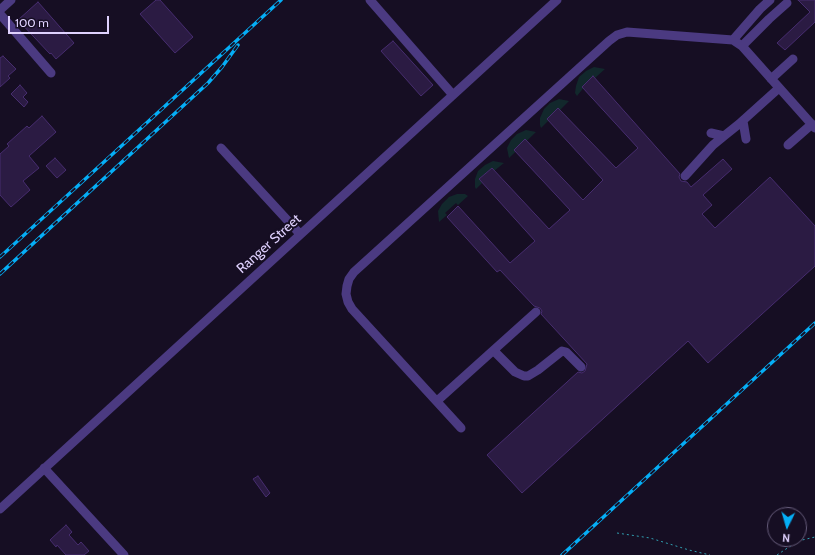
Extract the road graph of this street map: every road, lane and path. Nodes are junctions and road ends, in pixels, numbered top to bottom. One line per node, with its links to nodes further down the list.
1 (11, 0): 7 (lane)
2 (370, 0): 16 (lane)
3 (558, 0): 16 (lane, Ranger Street)
4 (770, 0): 6 (lane)
5 (787, 3): 9 (lane)
6 (760, 9): 9 (lane); 10 (lane)
7 (0, 10)
8 (0, 14): 13 (lane)
9 (769, 19): 11 (lane)
10 (733, 40): 11 (lane); 29 (lane)
11 (742, 46): 14 (lane)
12 (793, 59): 14 (lane)
13 (51, 73)
14 (771, 79): 15 (lane)
15 (779, 88): 17 (lane); 18 (lane)
16 (453, 95): 25 (lane, Ranger Street)
17 (743, 121): 20 (lane); 21 (lane)
18 (813, 126): 22 (lane)
19 (711, 132): 20 (lane)
20 (724, 136): 24 (lane)
21 (746, 139)
22 (788, 144)
23 (221, 148): 25 (lane)
24 (685, 176)
25 (300, 234): 31 (lane, Ranger Street)
26 (536, 312): 27 (lane)
27 (494, 351): 28 (lane); 29 (lane)
28 (581, 367)
29 (437, 401): 30 (lane)
30 (461, 428)
31 (44, 468): 32 (lane, Ranger Street); 35 (lane)
32 (0, 509)
33 (617, 533): 36 (path)
34 (815, 537): 37 (path)
35 (124, 555)
36 (710, 555)
37 (777, 555)

